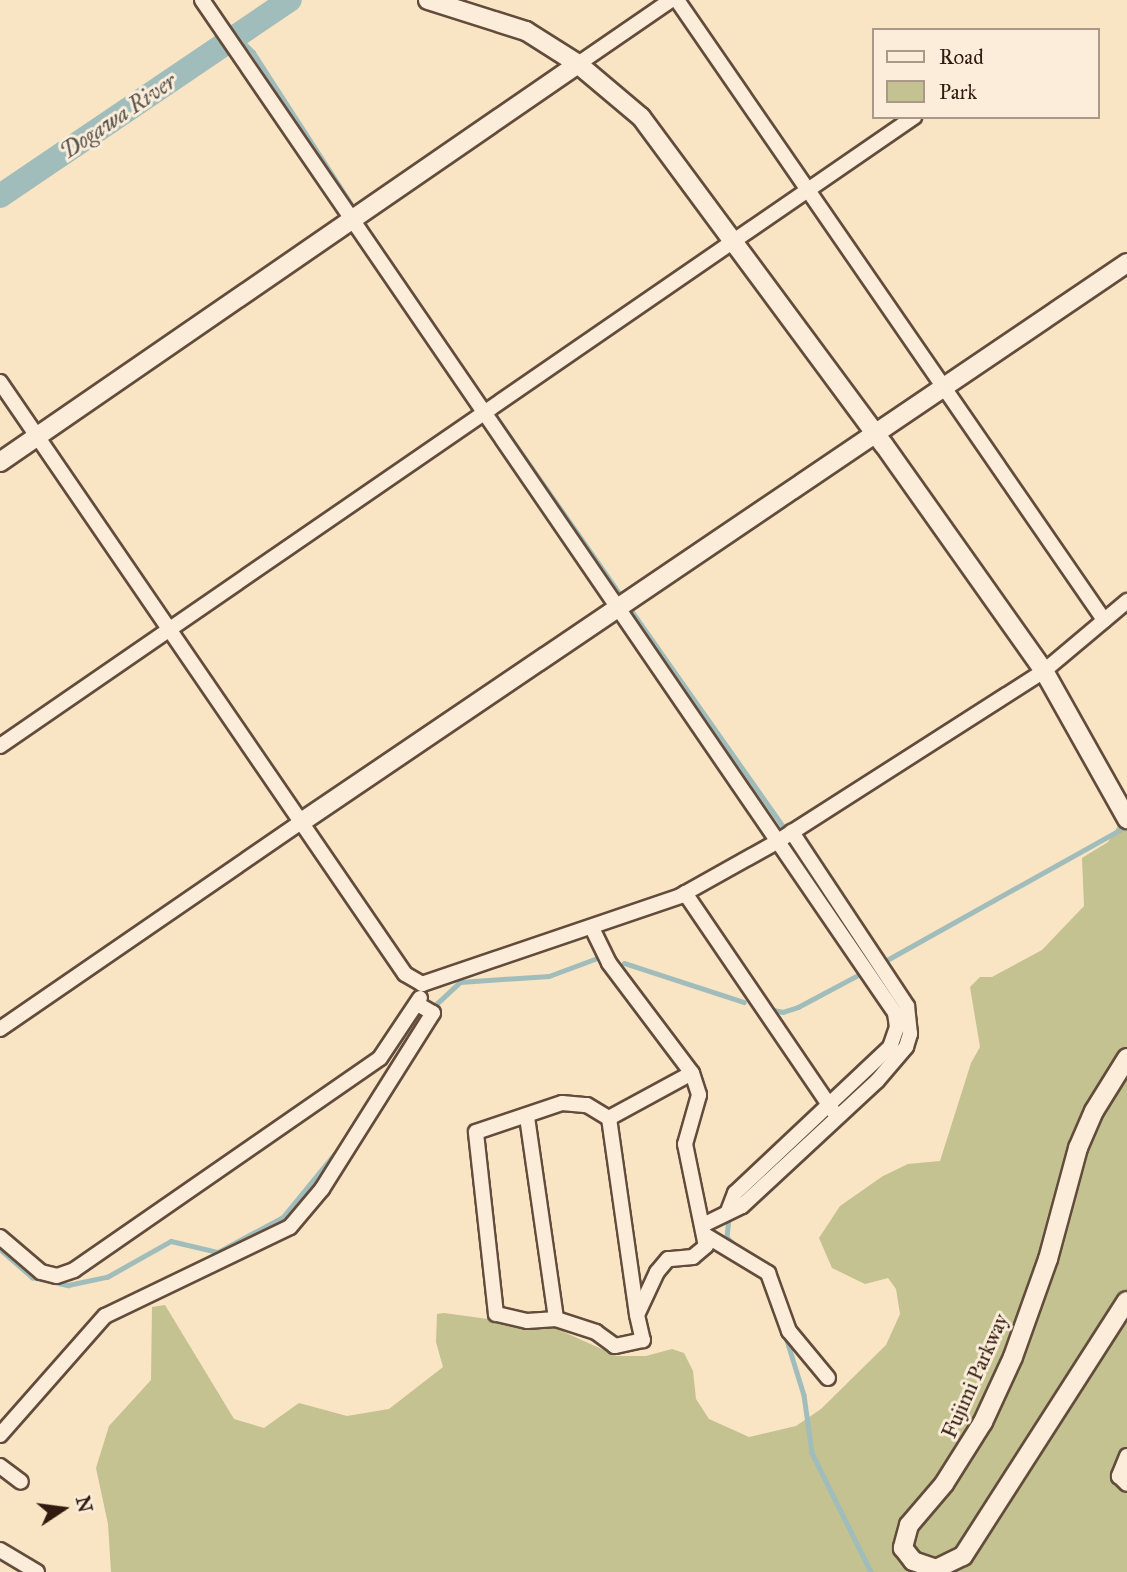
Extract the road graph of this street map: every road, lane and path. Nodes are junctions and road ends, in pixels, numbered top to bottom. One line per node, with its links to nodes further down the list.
1 (202, 0): 8 (street)
2 (428, 0): 5 (street)
3 (671, 0): 5 (street)
4 (677, 0): 7 (street)
5 (578, 64): 8 (street); 9 (street)
6 (911, 119): 7 (street)
7 (809, 190): 9 (street); 12 (street)
8 (352, 220): 13 (street); 15 (street)
9 (733, 242): 13 (street); 14 (street)
10 (1127, 263): 12 (street)
11 (0, 382): 15 (street)
12 (944, 390): 14 (street); 19 (street)
13 (483, 415): 18 (street); 20 (street)
14 (876, 435): 18 (street); 21 (street)
15 (38, 437): 16 (street); 20 (street)
16 (0, 462)
17 (1127, 601): 19 (street)
18 (617, 610): 24 (street); 26 (street)
19 (1104, 620): 21 (street)
20 (168, 629): 22 (street); 24 (street)
21 (1044, 671): 23 (street); 25 (street)
22 (0, 746)
23 (1127, 819)
24 (300, 823): 29 (street); 32 (street)
25 (792, 832): 26 (street); 31 (street)
26 (775, 843): 27 (street); 31 (street)
27 (685, 893): 28 (street); 35 (street)
28 (592, 928): 29 (street); 34 (street)
29 (422, 984): 30 (street)
30 (419, 1004): 41 (street); 46 (street)
31 (902, 1012): 35 (street); 36 (street)
32 (0, 1029)
33 (1127, 1058): 42 (street, Fujimi Parkway)
34 (692, 1073): 38 (street); 40 (street)
35 (828, 1104): 36 (street); 39 (street)
36 (838, 1116): 39 (street)
37 (527, 1117): 38 (street); 44 (street); 44 (street)
38 (608, 1118): 43 (street)
39 (728, 1211): 40 (street)
40 (704, 1230): 43 (street); 45 (street)
41 (0, 1237)
42 (1127, 1301)
43 (637, 1315): 44 (street)
44 (556, 1319)
45 (828, 1378)
46 (0, 1435)
47 (1127, 1456): 50 (street)
48 (0, 1466): 49 (street)
49 (21, 1482)
50 (1127, 1484)
51 (0, 1550): 52 (street)
52 (37, 1572)

